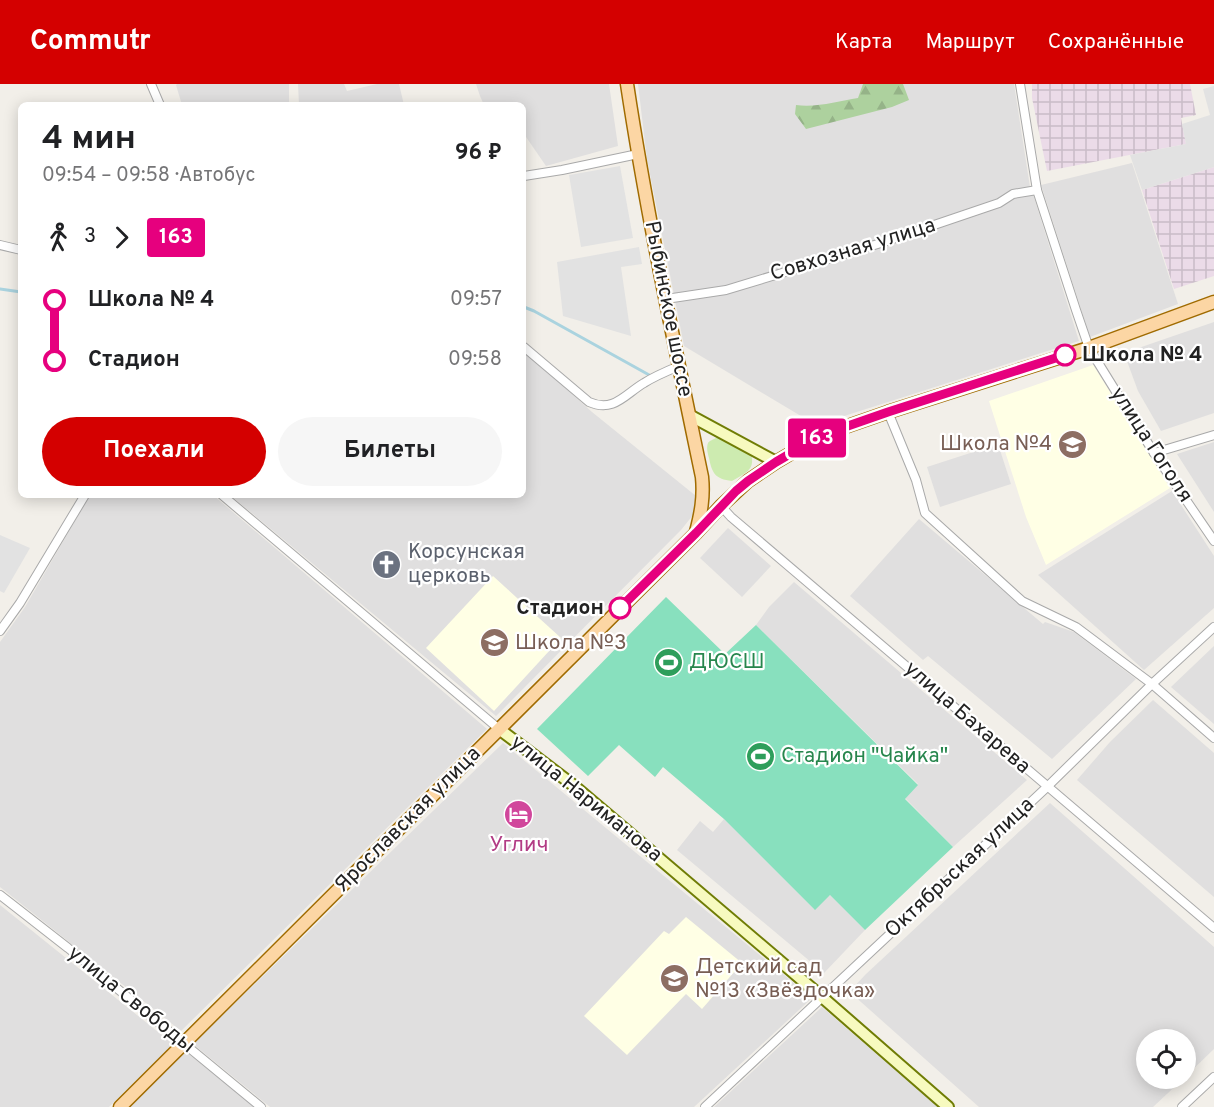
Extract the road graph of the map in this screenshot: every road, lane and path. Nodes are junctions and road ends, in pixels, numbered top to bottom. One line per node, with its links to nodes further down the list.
1 (152, 84): 4 (street)
2 (627, 84): 5 (main road, Рыбинское шоссе)
3 (1020, 84): 7 (street, улица Гоголя)
4 (159, 102)
5 (638, 154): 6 (street); 10 (main road, Рыбинское шоссе)
6 (526, 176)
7 (1037, 190): 10 (street, Совхозная улица); 12 (street, улица Гоголя)
8 (0, 245): 9 (street)
9 (18, 249)
10 (666, 299): 14 (main road, Рыбинское шоссе)
11 (1214, 302): 12 (main road, Ярославская улица)
12 (1089, 348): 15 (main road, Ярославская улица); 18 (street, улица Гоголя)
13 (526, 349): 14 (street)
14 (679, 366): 16 (main road, Рыбинское шоссе)
15 (888, 412): 19 (main road, Ярославская улица); 27 (street)
16 (689, 415): 19 (main road); 23 (main road, Рыбинское шоссе)
17 (1214, 435): 18 (street)
18 (1154, 453): 24 (street, улица Гоголя)
19 (776, 462): 22 (main road, Ярославская улица)
20 (83, 498): 26 (street)
21 (226, 498): 28 (street, улица Нариманова)
22 (721, 506): 23 (main road, Ярославская улица); 30 (street, улица Бахарева)
23 (696, 533): 28 (main road, Ярославская улица)
24 (1214, 541)
25 (1214, 627): 27 (street, Октябрьская улица)
26 (0, 631)
27 (1152, 684): 29 (street); 30 (street, Октябрьская улица)
28 (499, 729): 33 (main road, улица Нариманова); 34 (main road, Ярославская улица)
29 (1214, 738)
30 (1047, 787): 32 (street, улица Бахарева); 33 (street, Октябрьская улица)
31 (0, 895): 34 (street, улица Свободы)
32 (1214, 928)
33 (822, 997): 38 (street, Октябрьская улица); 39 (main road, улица Нариманова)
34 (183, 1043): 36 (main road, Ярославская улица); 37 (street, улица Свободы)
35 (1214, 1077): 40 (street)
36 (120, 1107)
37 (261, 1107)
38 (705, 1107)
39 (948, 1107)
40 (1182, 1107)

